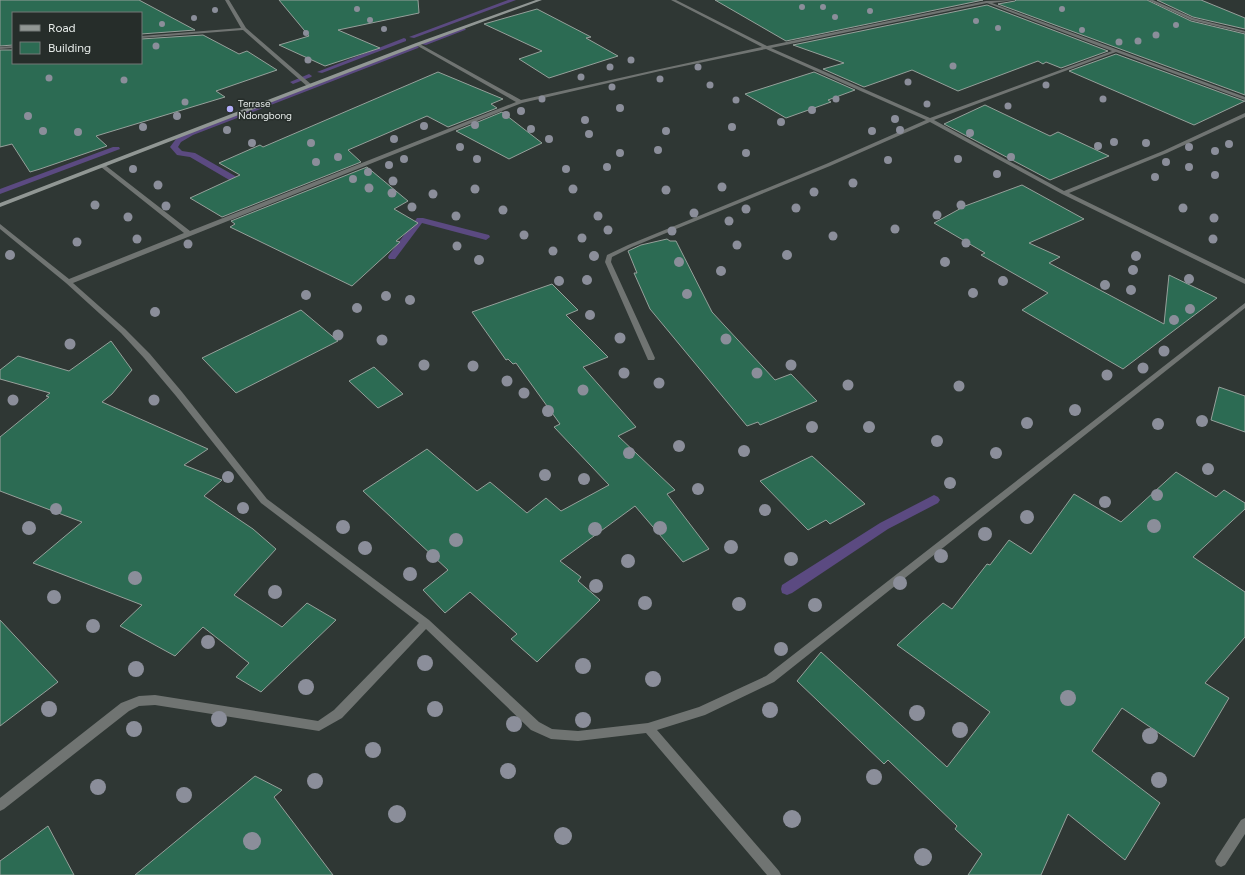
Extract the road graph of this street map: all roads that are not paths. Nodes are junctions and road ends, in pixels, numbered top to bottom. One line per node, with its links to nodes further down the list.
1 (227, 0): 7 (street)
2 (540, 0): 10 (main road)
3 (673, 0): 13 (street)
4 (1013, 0): 6 (street)
5 (1150, 0): 8 (street)
6 (983, 1): 13 (street); 14 (street)
7 (244, 28): 9 (street); 15 (street)
8 (1245, 32)
9 (142, 37)
10 (418, 44): 15 (main road); 17 (street)
11 (12, 47): 12 (street)
12 (0, 48)
13 (767, 48): 17 (street); 19 (street)
14 (1116, 51): 16 (street); 19 (street)
15 (310, 86): 20 (main road)
16 (1245, 99)
17 (520, 102): 24 (street)
18 (1245, 115): 21 (street)
19 (930, 120): 21 (street); 28 (street)
20 (103, 166): 22 (main road); 24 (street)
21 (1064, 193): 26 (street)
22 (0, 205)
23 (0, 226): 25 (street)
24 (188, 234): 25 (street)
25 (68, 282): 29 (street)
26 (1245, 282)
27 (1245, 305): 30 (street)
28 (651, 358)
29 (426, 623): 30 (street); 31 (street)
30 (648, 728): 34 (street)
31 (0, 805)
32 (1245, 824): 33 (street)
33 (1221, 861)
34 (775, 875)

